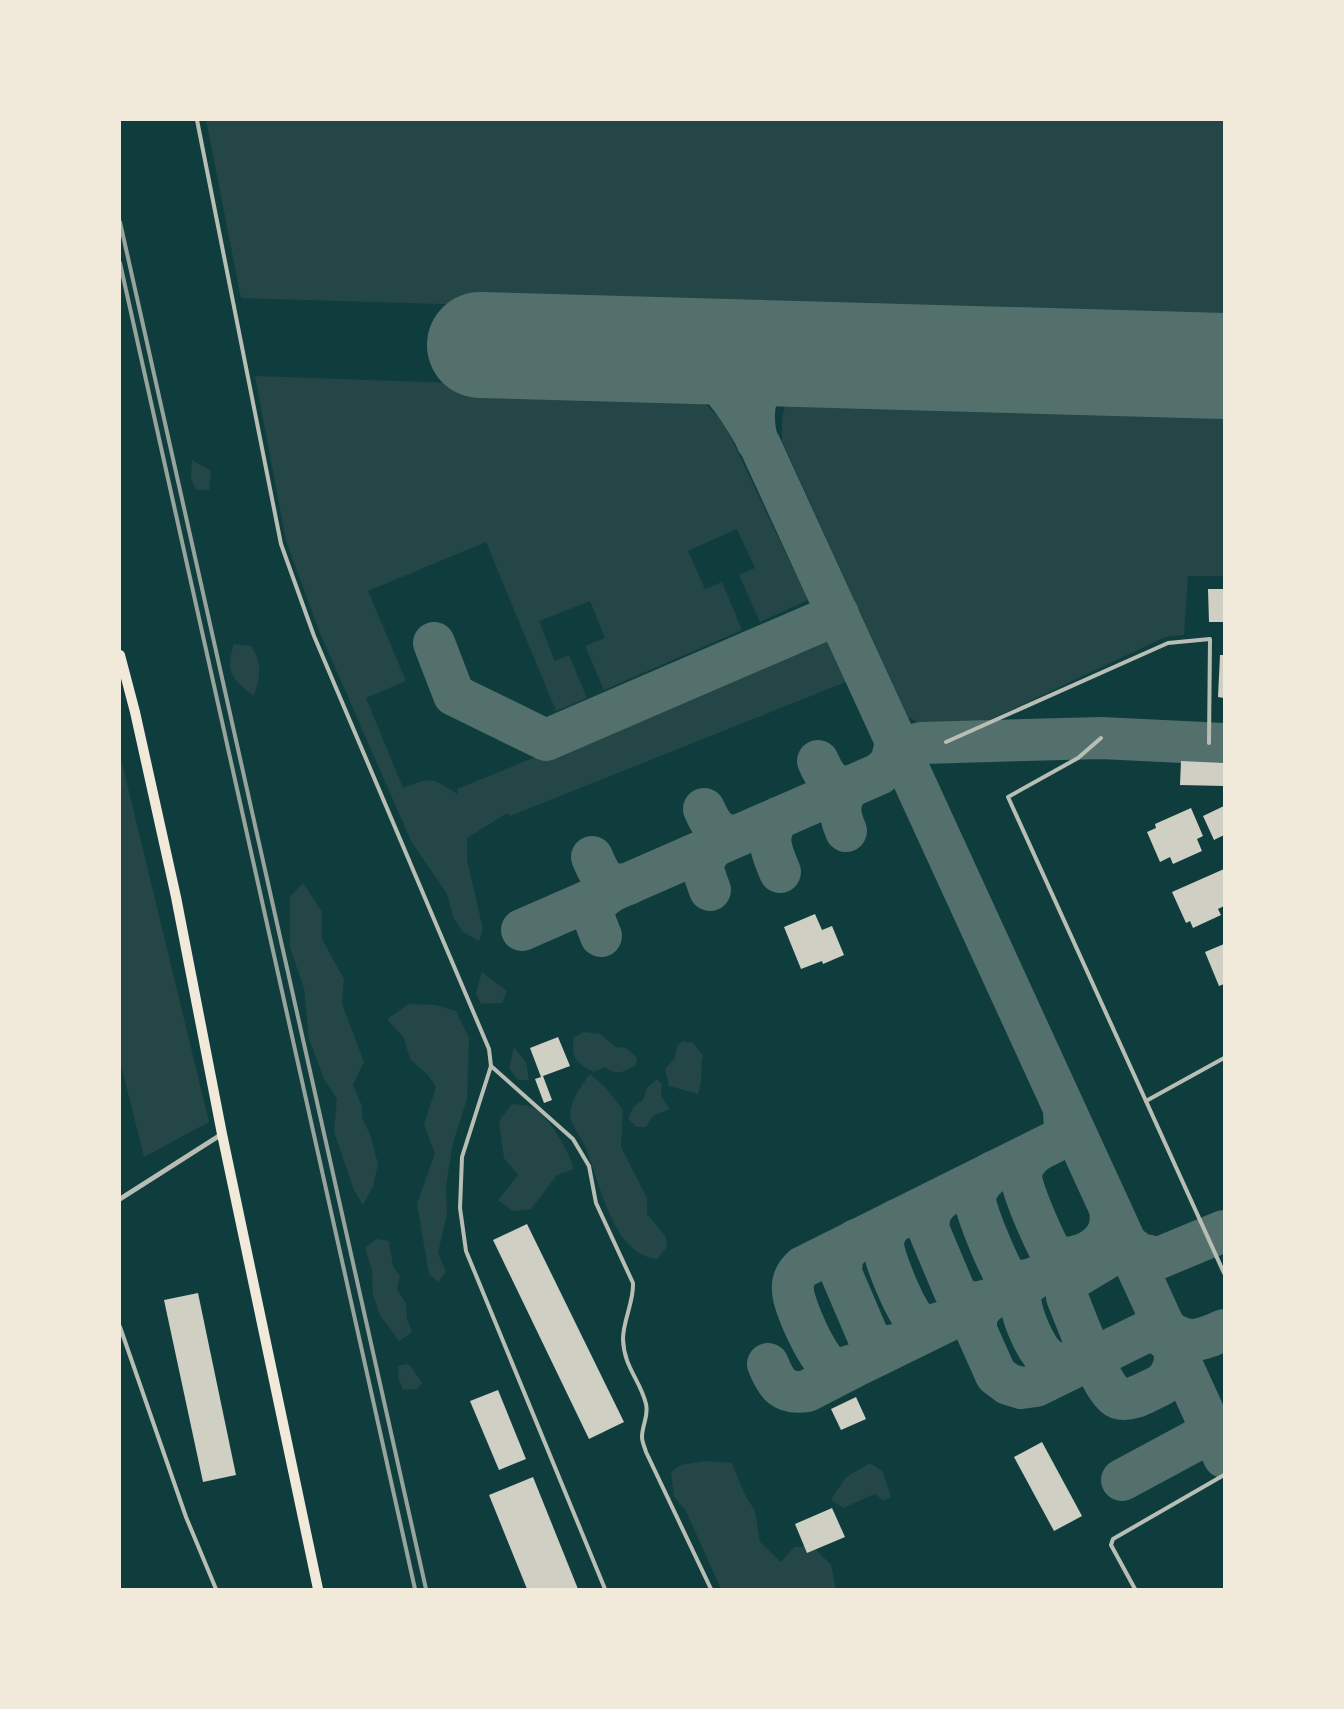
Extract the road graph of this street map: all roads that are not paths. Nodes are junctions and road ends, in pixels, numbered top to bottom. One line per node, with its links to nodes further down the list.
1 (197, 120): 7 (lane)
2 (120, 655): 9 (main road)
3 (1101, 738): 8 (lane)
4 (946, 742): 5 (lane)
5 (1208, 744)
6 (1224, 1058): 8 (lane)
7 (491, 1066): 16 (lane); 17 (lane)
8 (1146, 1100): 11 (lane)
9 (222, 1134): 10 (street); 15 (main road)
10 (120, 1198)
11 (1224, 1273)
12 (120, 1327): 14 (lane)
13 (1224, 1475): 18 (lane)
14 (216, 1589)
15 (318, 1589)
16 (605, 1589)
17 (711, 1589)
18 (1135, 1589)

